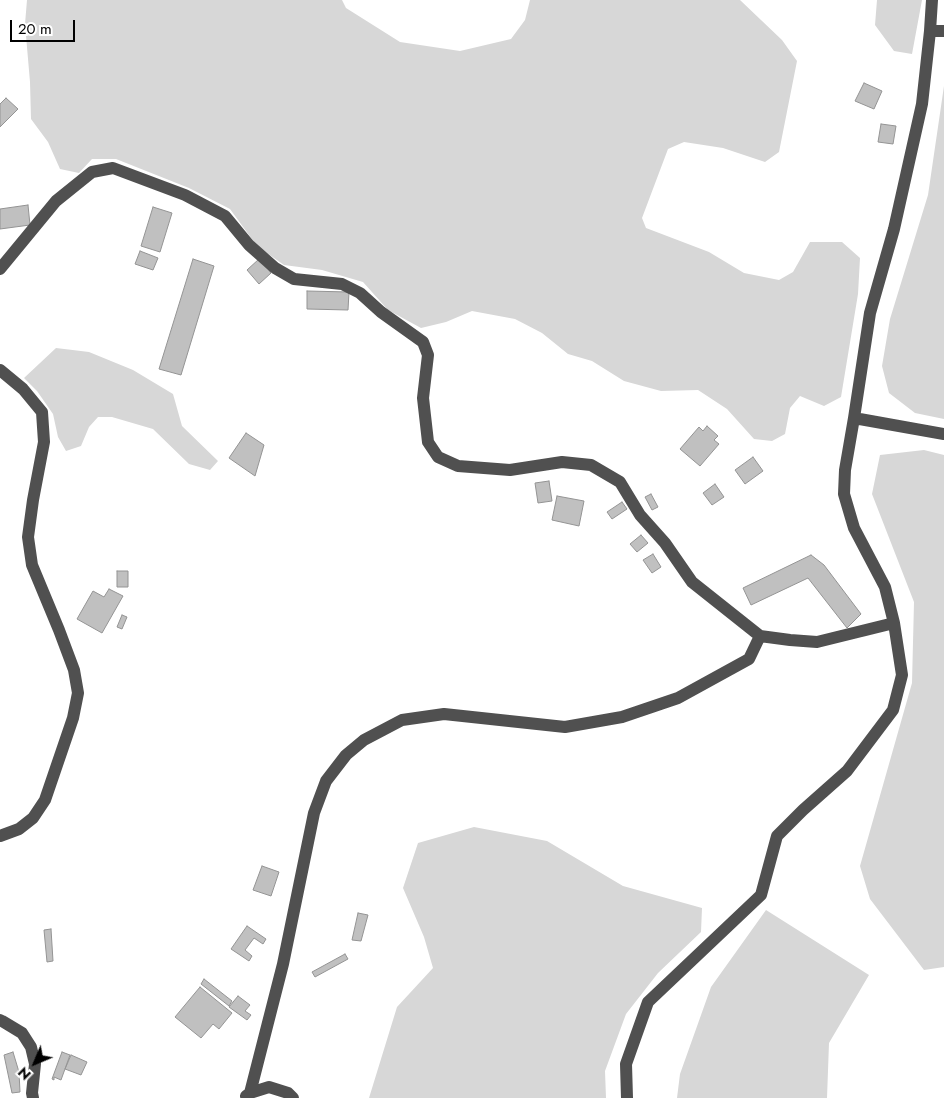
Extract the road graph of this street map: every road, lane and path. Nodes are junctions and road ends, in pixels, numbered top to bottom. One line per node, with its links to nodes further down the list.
1 (932, 0): 2 (street)
2 (930, 31): 3 (street); 6 (street)
3 (944, 31)
4 (0, 269): 9 (street)
5 (0, 370): 10 (street)
6 (854, 418): 7 (street); 8 (street)
7 (944, 434)
8 (894, 623): 9 (street); 15 (street)
9 (760, 636): 12 (street)
10 (0, 836)
11 (0, 1020): 13 (street)
12 (247, 1096): 14 (street)
13 (33, 1098)
14 (293, 1098)
15 (627, 1098)

